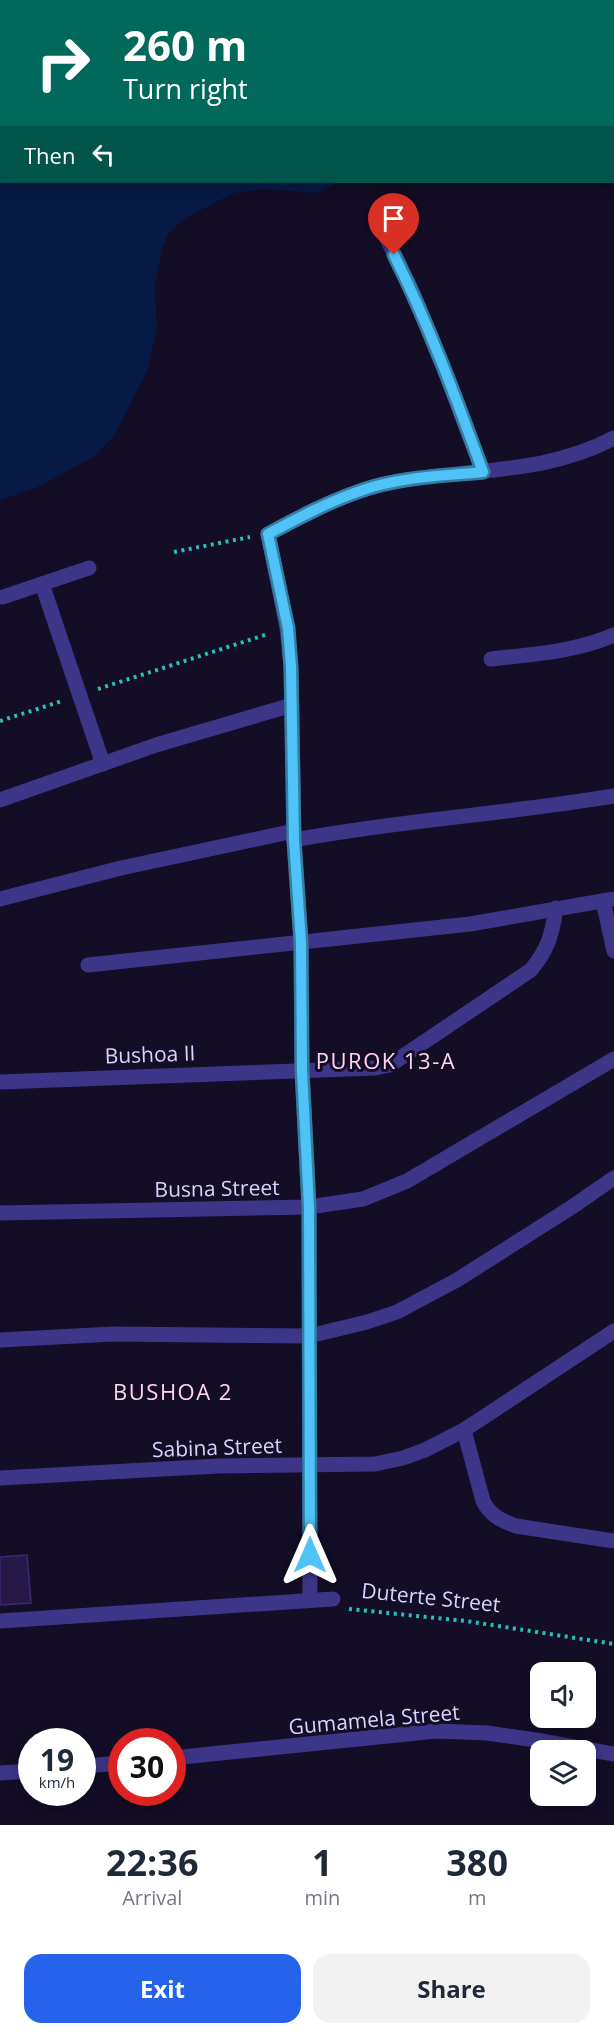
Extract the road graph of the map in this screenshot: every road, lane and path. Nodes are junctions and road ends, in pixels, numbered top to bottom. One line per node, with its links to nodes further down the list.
1 (376, 216): 3 (street)
2 (614, 438): 3 (street)
3 (483, 472): 4 (street)
4 (268, 534): 5 (path); 9 (street)
5 (174, 552)
6 (89, 568): 7 (street)
7 (42, 584): 8 (street); 12 (street)
8 (3, 597)
9 (288, 628): 12 (path); 13 (street)
10 (614, 635): 11 (street)
11 (491, 659)
12 (79, 695): 14 (path); 15 (street)
13 (292, 705): 15 (street); 18 (street)
14 (0, 721)
15 (103, 764): 17 (street)
16 (614, 796): 18 (street)
17 (0, 800)
18 (294, 835): 19 (street); 22 (street)
19 (0, 899)
20 (609, 900): 21 (street); 23 (street)
21 (556, 908): 22 (street); 26 (street, Bushoa II)
22 (301, 942): 24 (street); 26 (street)
23 (614, 951)
24 (88, 965)
25 (614, 1059): 29 (street, Busna Street)
26 (302, 1070): 27 (street, Bushoa II); 29 (street)
27 (0, 1082)
28 (614, 1178): 32 (street)
29 (309, 1207): 30 (street, Busna Street); 32 (street)
30 (0, 1213)
31 (614, 1331): 34 (street, Sabina Street)
32 (309, 1336): 33 (street); 35 (street)
33 (0, 1340)
34 (464, 1430): 35 (street, Sabina Street); 37 (street)
35 (310, 1465): 36 (street, Sabina Street); 39 (street)
36 (0, 1478)
37 (614, 1541)
38 (333, 1599): 39 (street, Duterte Street); 41 (path, Duterte Street)
39 (310, 1600): 40 (street, Duterte Street)
40 (0, 1621)
41 (614, 1644)
42 (614, 1755): 43 (street, Gumamela Street)
43 (186, 1757)
44 (18, 1772): 45 (street)
45 (0, 1773)

